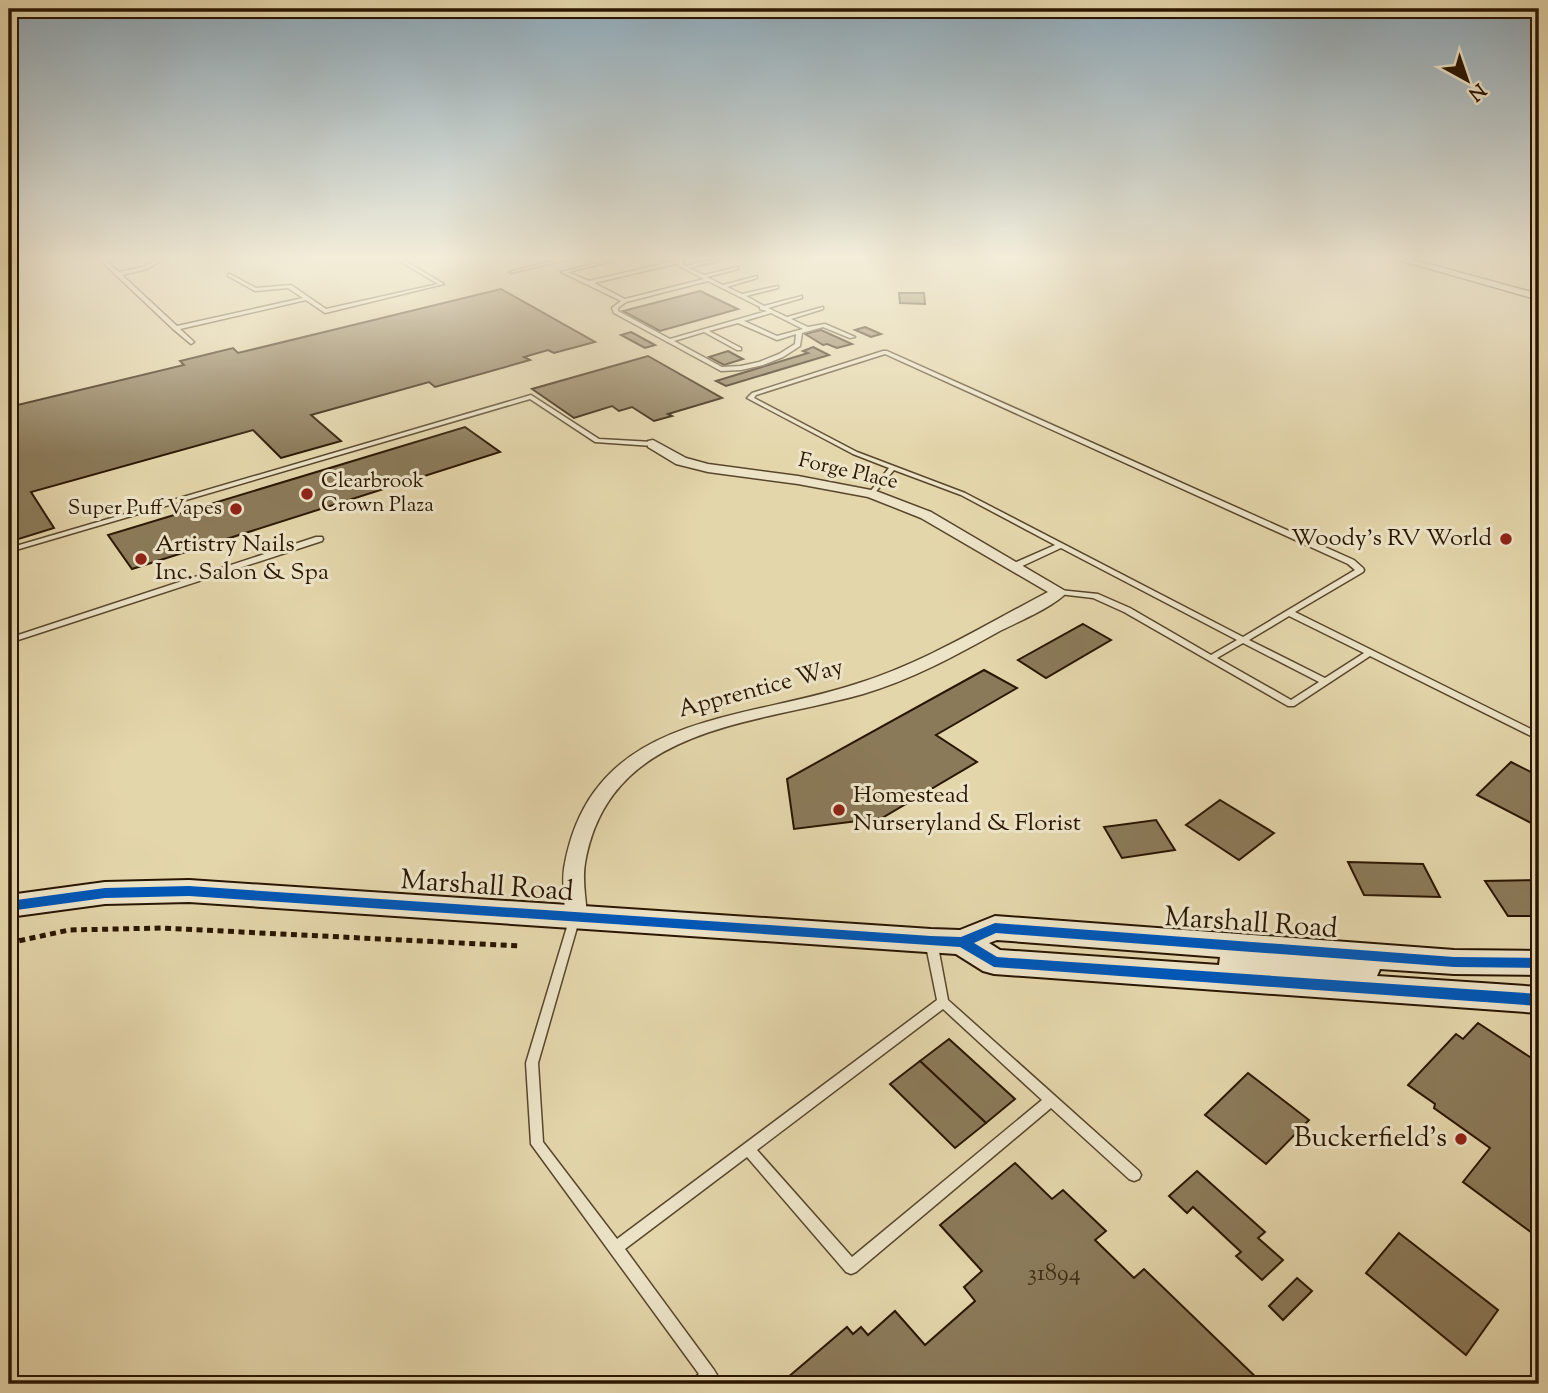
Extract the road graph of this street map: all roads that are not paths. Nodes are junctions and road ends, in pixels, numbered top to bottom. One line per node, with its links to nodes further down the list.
1 (170, 323): 7 (lane)
2 (198, 323): 7 (lane)
3 (636, 323): 12 (lane)
4 (731, 323): 9 (lane)
5 (743, 323): 10 (lane)
6 (794, 323): 8 (lane)
7 (175, 328): 13 (lane)
8 (807, 329): 10 (lane); 11 (lane)
9 (705, 331): 12 (lane); 14 (lane)
10 (799, 332): 12 (lane)
11 (852, 337)
12 (668, 341)
13 (191, 342)
14 (739, 349)
15 (653, 444): 17 (street, Forge Place); 20 (lane)
16 (892, 469): 17 (lane); 19 (lane); 23 (lane)
17 (871, 494): 21 (street, Forge Place)
18 (319, 539): 25 (lane)
19 (1061, 545): 21 (lane); 24 (lane)
20 (9, 550)
21 (1015, 566): 22 (street, Forge Place)
22 (1059, 592): 27 (lane); 31 (street, Apprentice Way)
23 (1290, 613): 24 (lane); 26 (lane)
24 (1243, 639): 27 (lane); 28 (lane)
25 (9, 641)
26 (1370, 653): 28 (lane); 29 (lane)
27 (1211, 658): 28 (lane)
28 (1325, 682)
29 (1539, 737)
30 (9, 906): 31 (main road, Marshall Road)
31 (576, 916): 32 (main road, Marshall Road); 42 (lane)
32 (931, 941): 33 (main road, Marshall Road); 38 (lane)
33 (962, 943): 34 (main road, Marshall Road); 36 (main road, Marshall Road)
34 (1454, 962): 35 (main road, Marshall Road); 36 (main road)
35 (1539, 963)
36 (1222, 979): 37 (main road, Marshall Road)
37 (1539, 1000)
38 (943, 1002): 39 (lane); 40 (lane)
39 (1051, 1100): 40 (lane); 41 (lane)
40 (748, 1149): 42 (lane)
41 (1134, 1175)
42 (616, 1248): 43 (lane)
43 (698, 1384)

